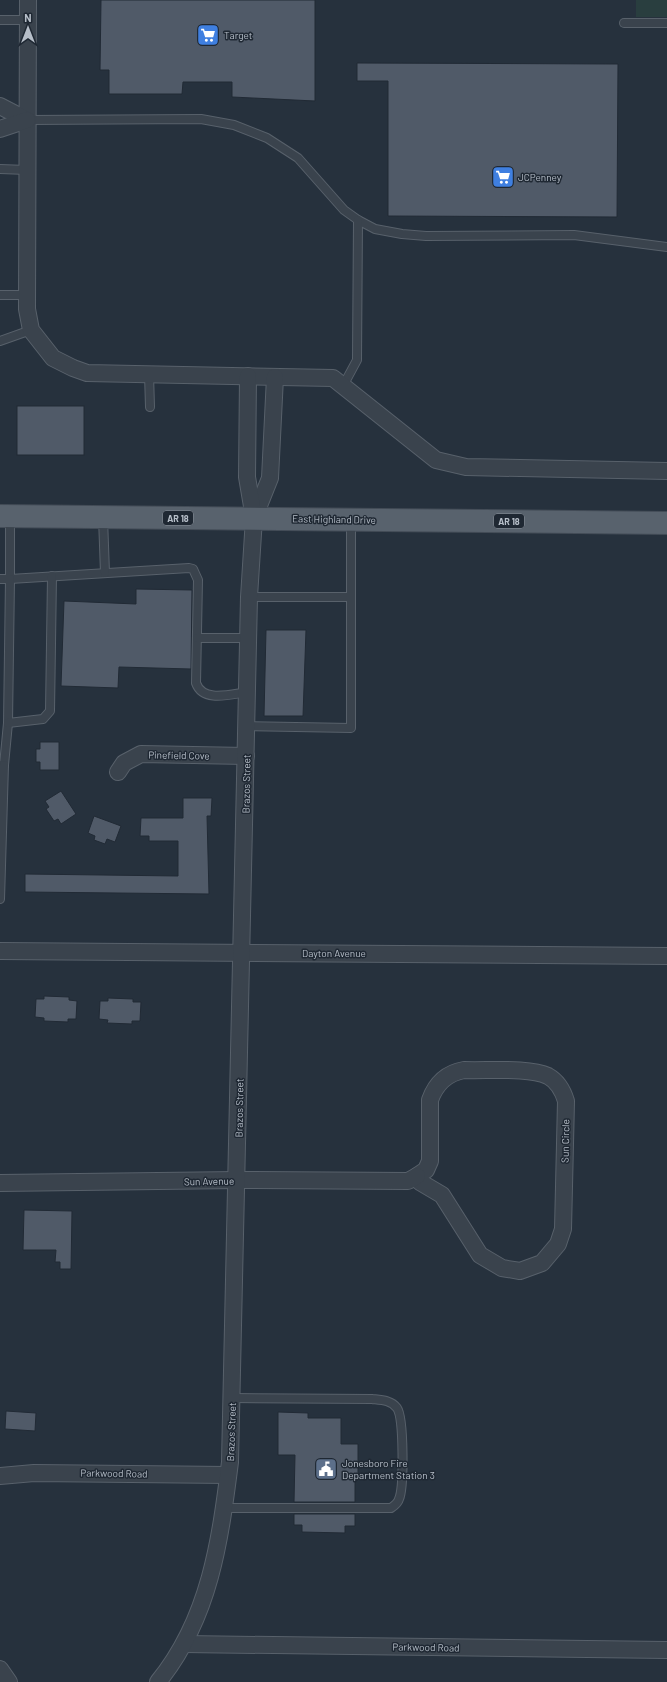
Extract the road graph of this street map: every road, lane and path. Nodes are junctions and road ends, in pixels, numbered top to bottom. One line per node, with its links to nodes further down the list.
1 (28, 0): 3 (street)
2 (0, 20): 3 (lane)
3 (28, 20): 7 (street)
4 (624, 23): 5 (lane)
5 (667, 23)
6 (0, 106): 7 (street)
7 (26, 120): 8 (street); 10 (street); 11 (lane)
8 (0, 129)
9 (0, 170): 10 (lane)
10 (27, 170): 13 (street)
11 (358, 220): 12 (lane); 20 (lane)
12 (667, 248)
13 (27, 295): 14 (lane); 15 (street)
14 (0, 296)
15 (31, 330): 16 (lane); 17 (street)
16 (0, 341)
17 (149, 374): 18 (street); 21 (lane)
18 (248, 376): 19 (street); 25 (street)
19 (275, 377): 20 (street); 25 (street)
20 (343, 386): 22 (street)
21 (150, 406)
22 (667, 471)
23 (5, 516): 24 (main road, East Highland Drive / AR 18); 31 (lane)
24 (103, 517): 25 (main road, East Highland Drive / AR 18); 28 (lane)
25 (254, 518): 26 (main road, East Highland Drive / AR 18); 32 (street, Brazos Street)
26 (351, 519): 27 (main road, East Highland Drive / AR 18); 33 (lane)
27 (667, 523)
28 (105, 573): 29 (lane); 34 (lane)
29 (52, 576): 31 (lane); 38 (lane)
30 (0, 579): 31 (lane)
31 (10, 579): 36 (lane)
32 (249, 597): 33 (lane); 35 (street, Brazos Street)
33 (351, 597): 39 (lane)
34 (197, 638): 35 (lane); 37 (lane)
35 (249, 638): 37 (street, Brazos Street)
36 (4, 690): 38 (lane)
37 (248, 692): 39 (street, Brazos Street)
38 (8, 723): 41 (lane)
39 (247, 726): 40 (street, Brazos Street)
40 (246, 756): 42 (street, Pinefield Cove); 45 (street, Brazos Street)
41 (2, 765): 43 (lane)
42 (118, 772)
43 (0, 899)
44 (0, 951): 45 (street, Dayton Avenue)
45 (242, 952): 46 (street, Dayton Avenue); 48 (street, Brazos Street)
46 (667, 956)
47 (417, 1176): 47 (street, Sun Circle); 48 (street, Sun Avenue)
48 (237, 1180): 49 (street, Sun Avenue); 50 (street, Brazos Street)
49 (0, 1183)
50 (232, 1398): 51 (street, Brazos Street); 53 (lane)
51 (228, 1474): 52 (street, Parkwood Road); 53 (street, Brazos Street)
52 (0, 1476)
53 (225, 1508): 54 (street, Brazos Street)
54 (184, 1644): 55 (street, Parkwood Road); 58 (street, Brazos Street)
55 (667, 1650)
56 (0, 1669): 57 (street)
57 (8, 1682)
58 (158, 1682)

